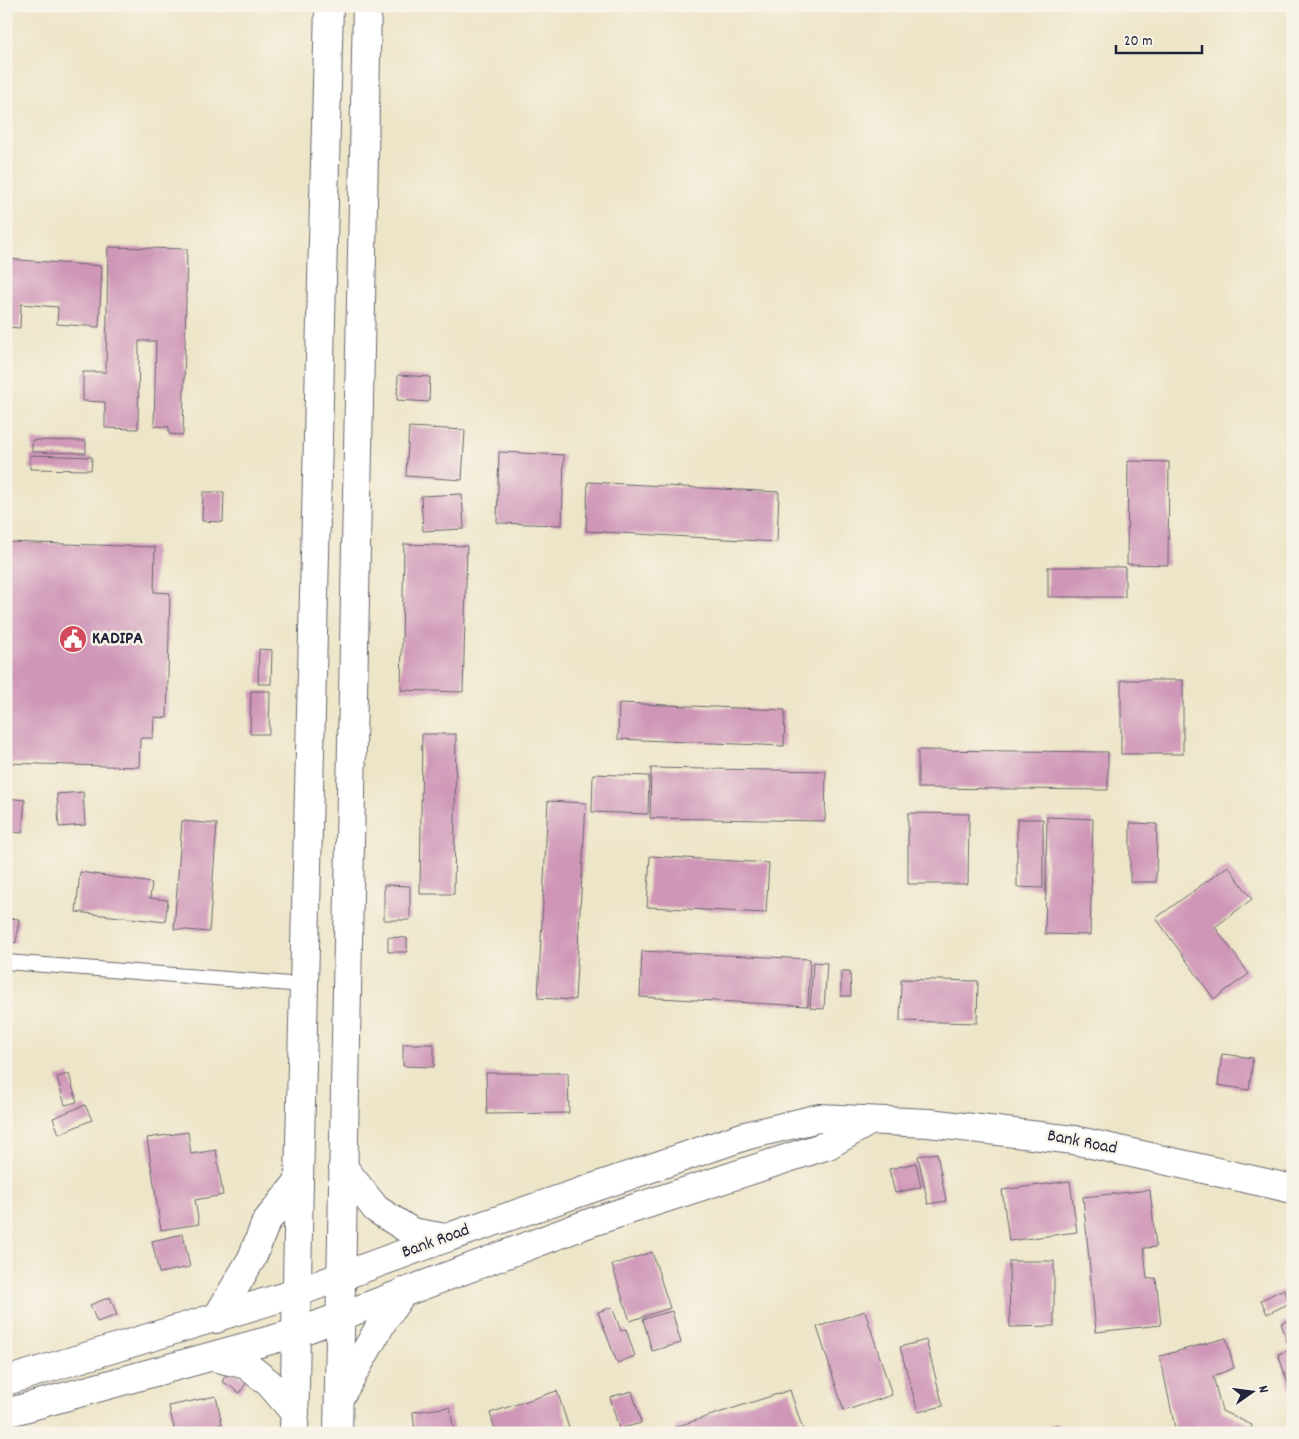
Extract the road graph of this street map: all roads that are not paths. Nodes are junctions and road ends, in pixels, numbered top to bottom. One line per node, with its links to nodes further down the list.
1 (329, 6): 4 (street)
2 (367, 6): 6 (street)
3 (6, 962): 4 (lane)
4 (304, 985): 7 (street)
5 (868, 1122): 8 (street, Bank Road); 9 (street, Bank Road); 11 (street, Bank Road)
6 (343, 1167): 9 (street); 10 (street)
7 (298, 1181): 12 (street); 14 (street)
8 (1293, 1189)
9 (446, 1238): 10 (street, Bank Road)
10 (341, 1277): 12 (street, Bank Road); 13 (street)
11 (403, 1292): 13 (street, Bank Road); 18 (street)
12 (296, 1293): 14 (street, Bank Road); 15 (street)
13 (341, 1315): 15 (street, Bank Road); 18 (street)
14 (216, 1319): 17 (street, Bank Road)
15 (296, 1333): 16 (street, Bank Road); 20 (street)
16 (212, 1357): 19 (street, Bank Road); 20 (street)
17 (6, 1381)
18 (339, 1398): 21 (street)
19 (6, 1413)
20 (295, 1423)
21 (338, 1433)

